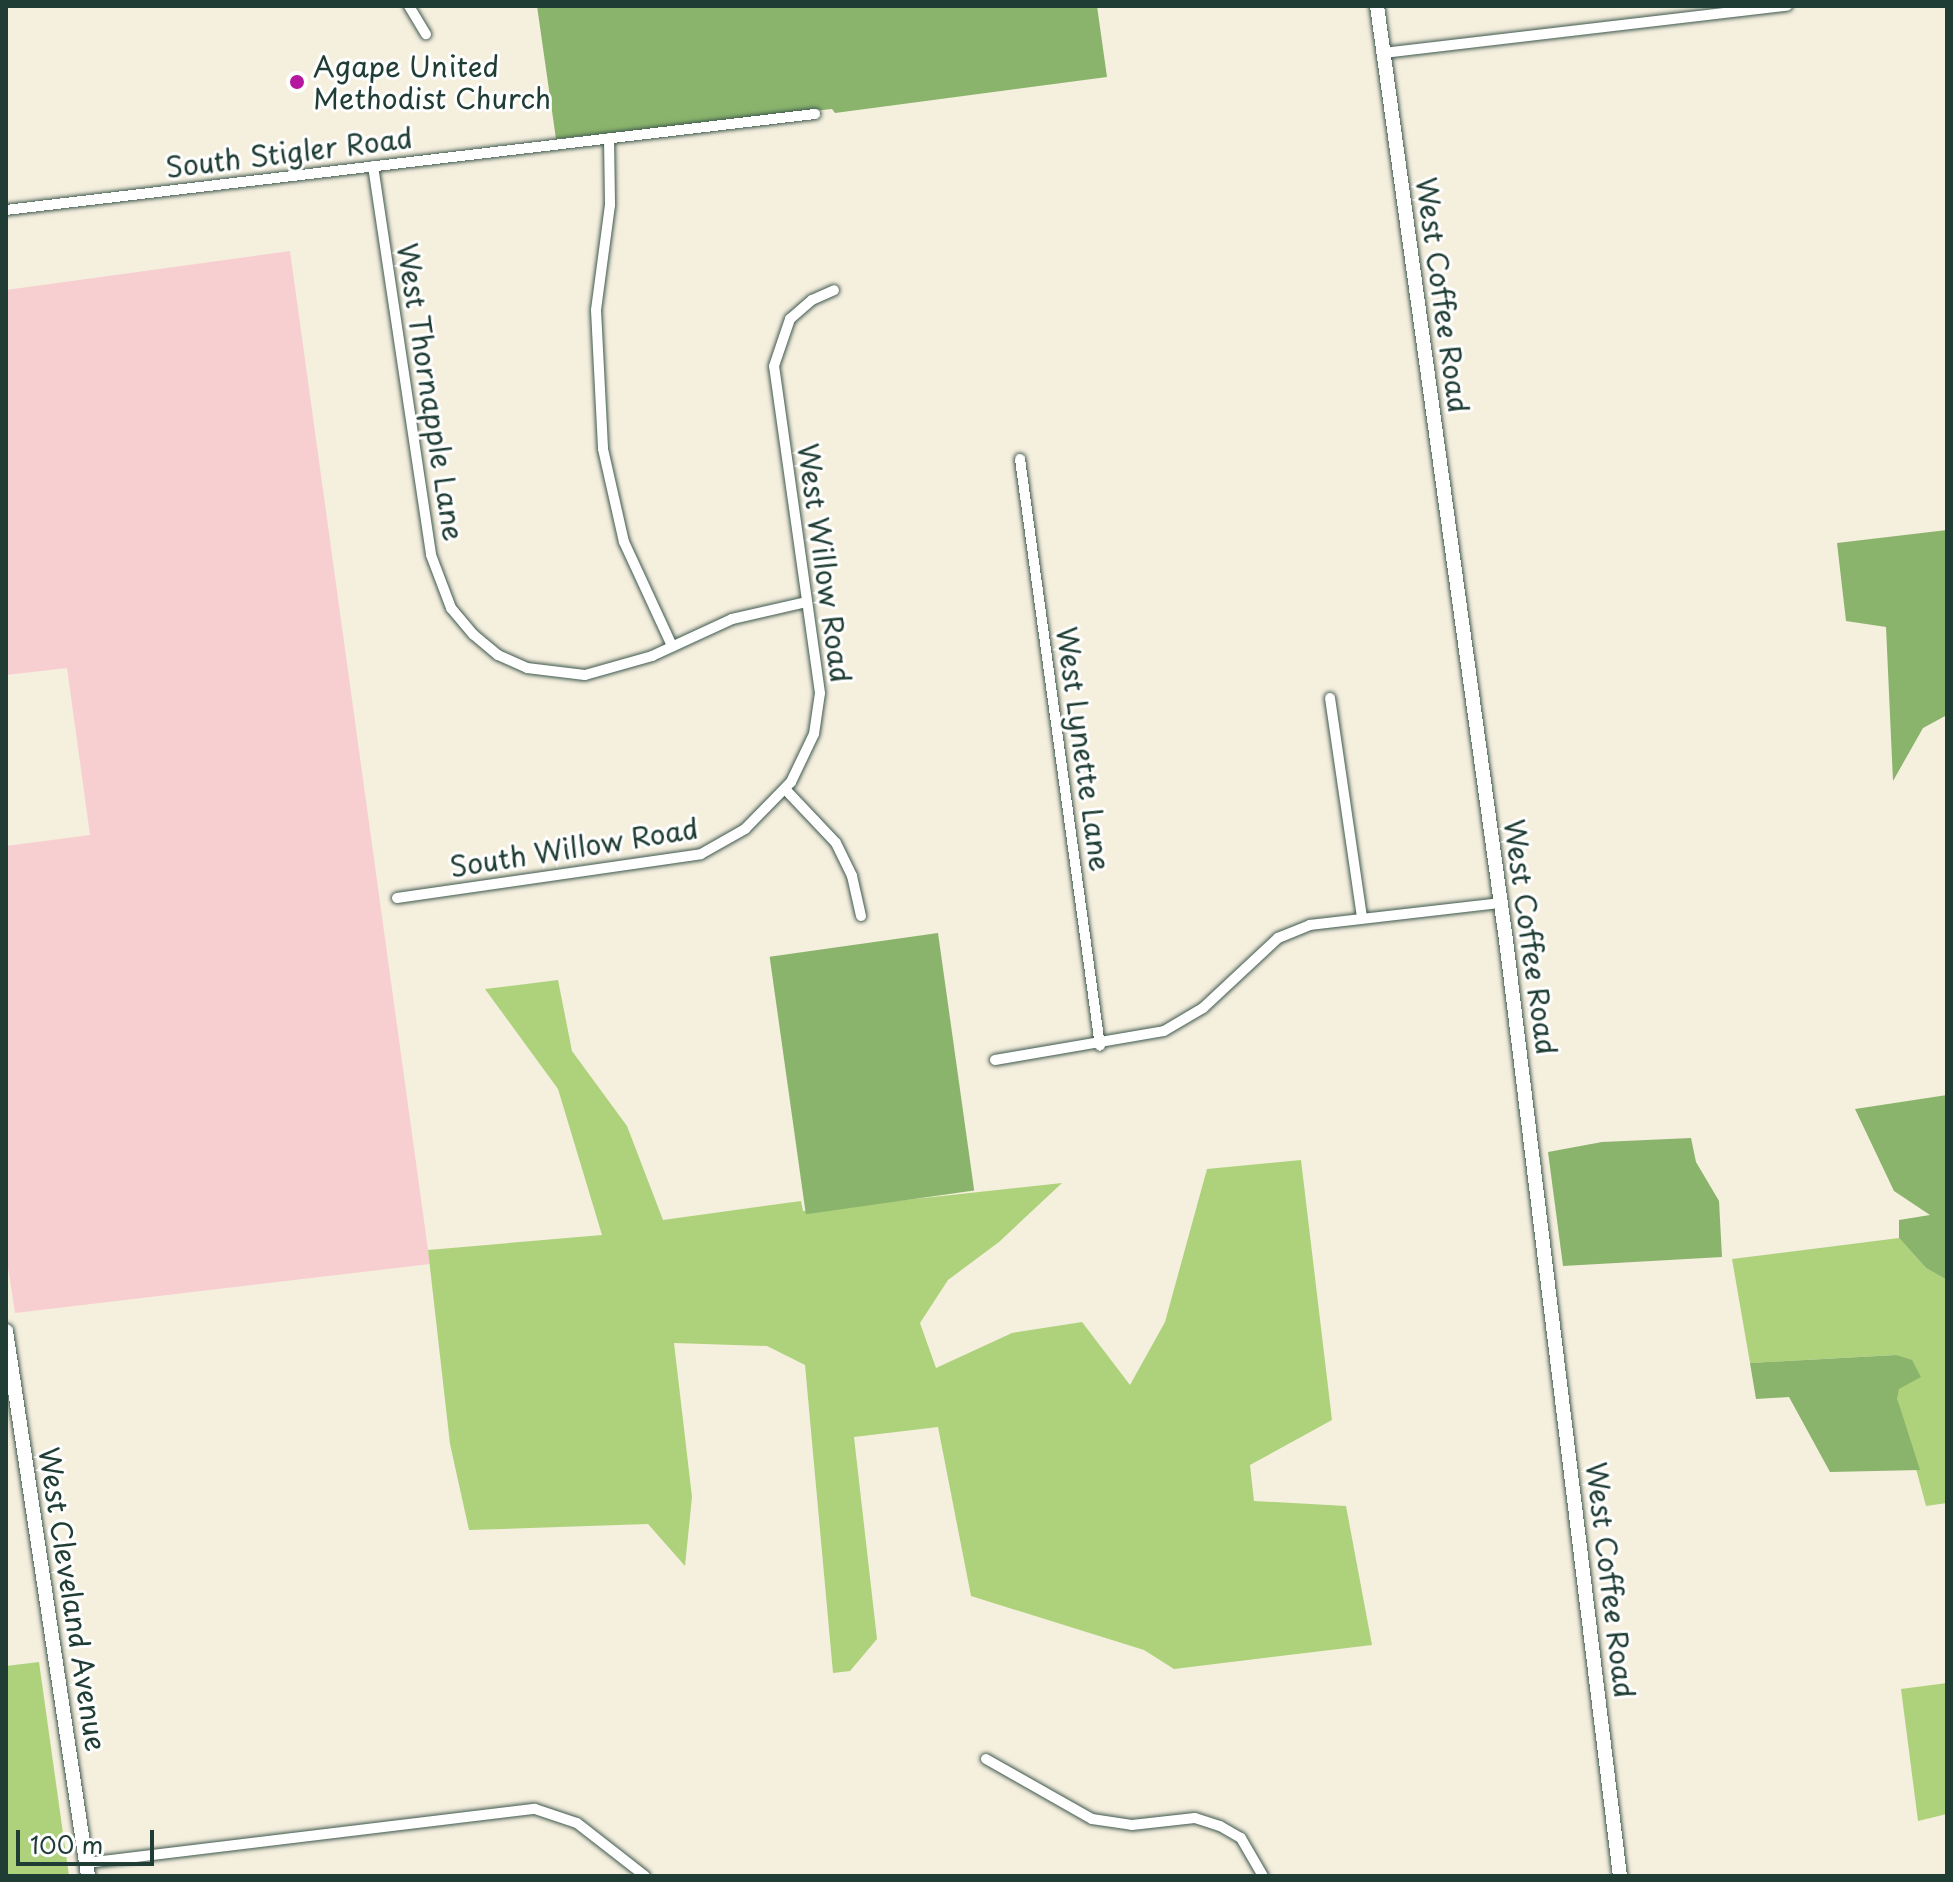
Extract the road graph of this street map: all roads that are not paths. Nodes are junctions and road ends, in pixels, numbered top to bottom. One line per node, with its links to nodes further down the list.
1 (409, 6): 4 (street)
2 (1377, 6): 5 (street, West Coffee Road)
3 (1787, 6): 5 (street)
4 (426, 34)
5 (1384, 53): 17 (street, West Coffee Road)
6 (815, 114): 7 (street, South Stigler Road)
7 (609, 138): 8 (street, South Stigler Road); 13 (street)
8 (373, 166): 9 (street, South Stigler Road); 13 (street, West Thornapple Lane)
9 (6, 210)
10 (834, 290): 12 (street, West Willow Road)
11 (1020, 459): 20 (street, West Lynette Lane)
12 (807, 602): 13 (street, West Thornapple Lane); 15 (street, West Willow Road)
13 (672, 646)
14 (1330, 698): 19 (street)
15 (785, 789): 16 (street, South Willow Road); 18 (street)
16 (397, 898)
17 (1501, 903): 19 (street); 27 (street, West Coffee Road)
18 (861, 916)
19 (1362, 917): 20 (street)
20 (1100, 1046): 21 (street)
21 (995, 1060)
22 (6, 1331): 24 (street, West Cleveland Avenue)
23 (986, 1759): 26 (street)
24 (87, 1870): 25 (street)
25 (645, 1876)
26 (1263, 1876)
27 (1620, 1876)

